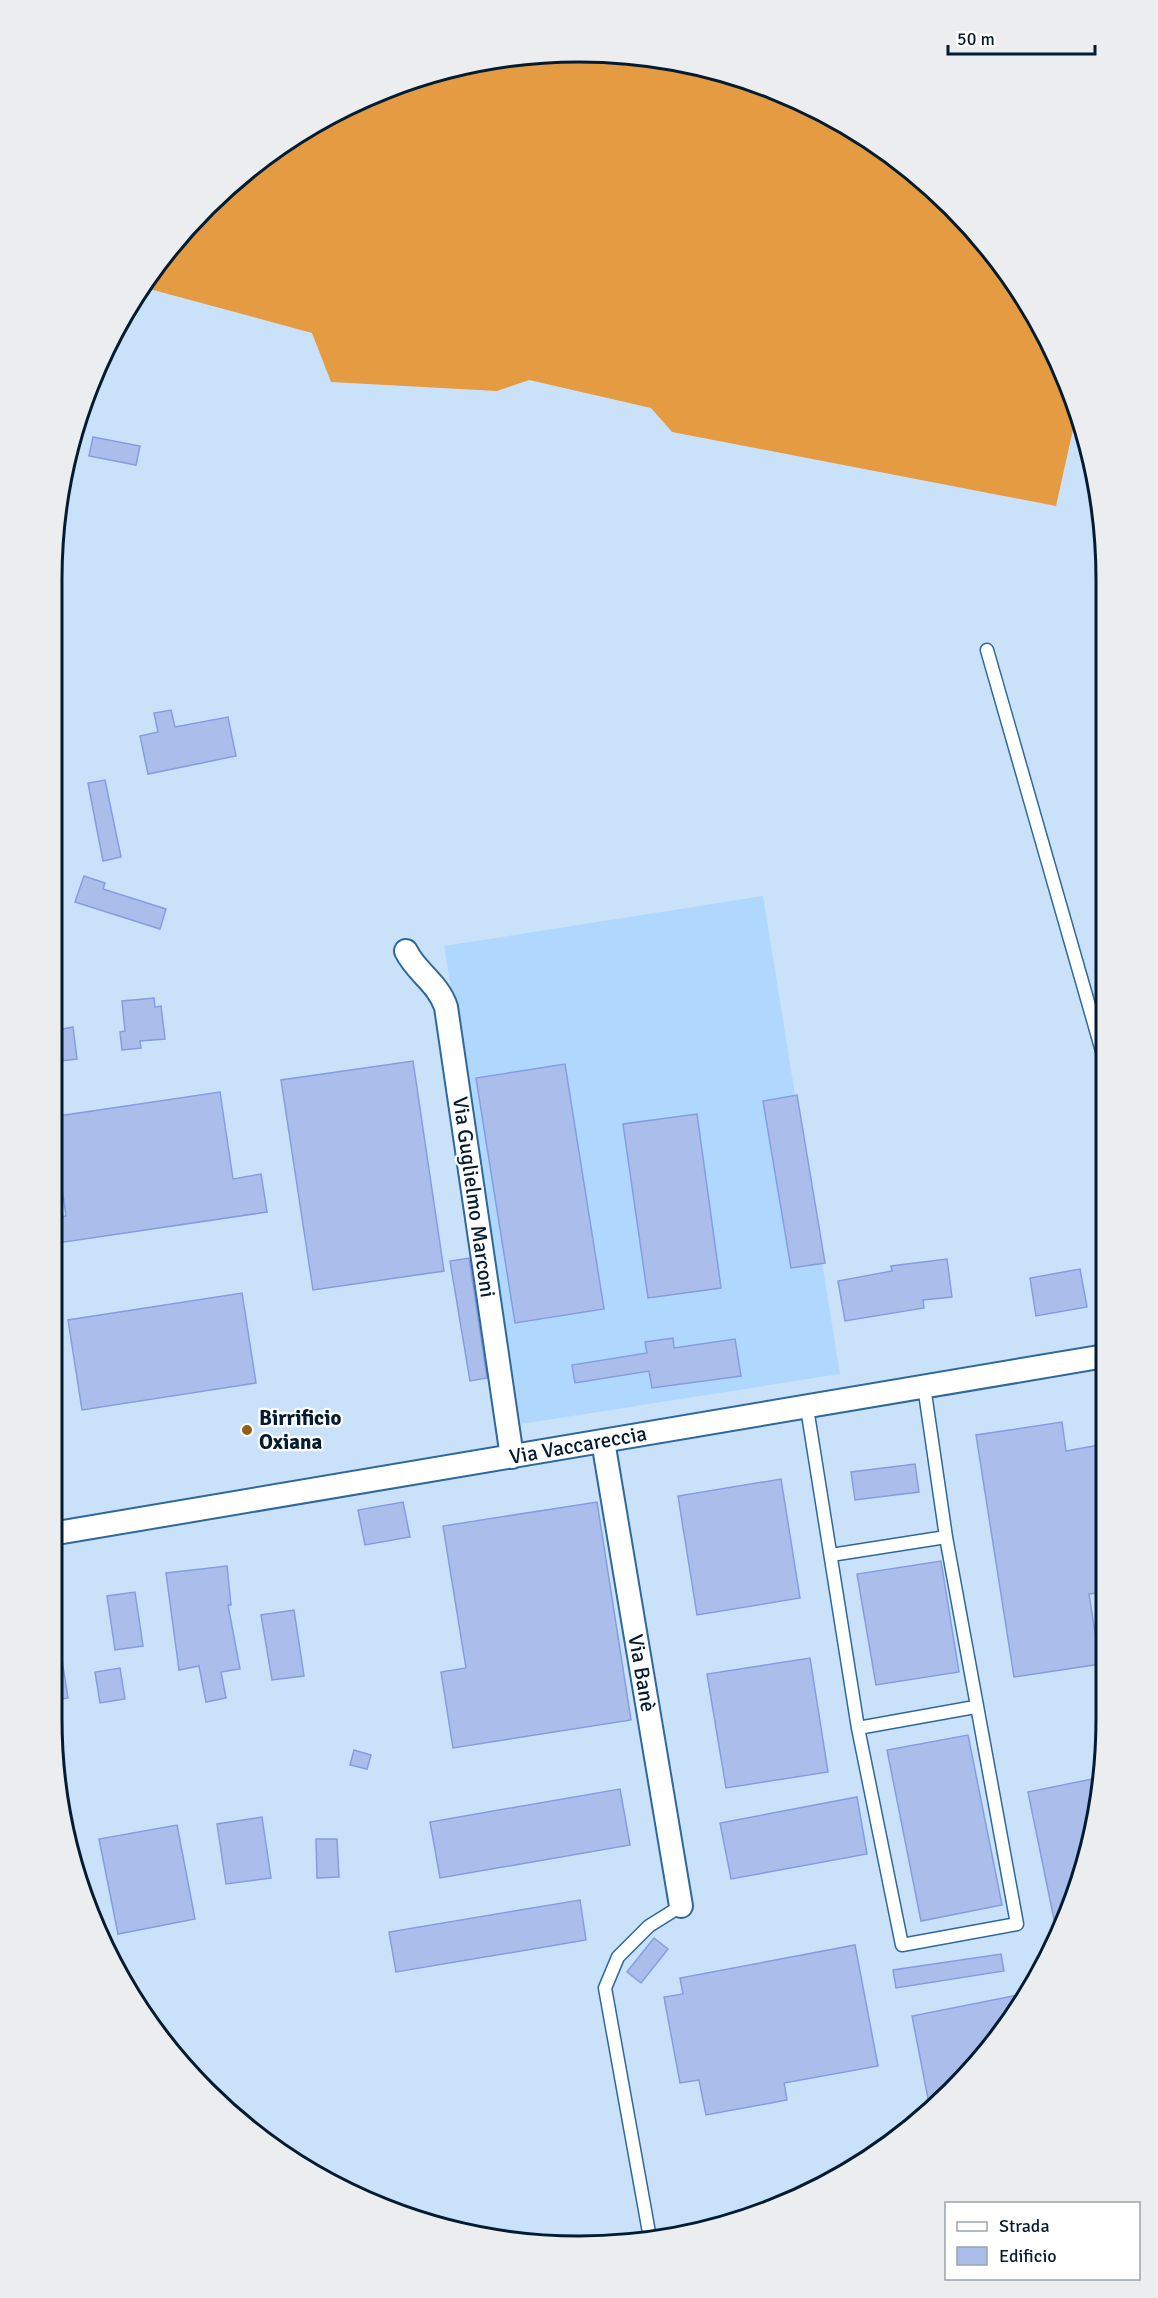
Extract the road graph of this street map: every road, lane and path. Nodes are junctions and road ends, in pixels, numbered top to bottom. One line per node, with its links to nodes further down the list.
1 (987, 650): 3 (lane)
2 (406, 951): 8 (street, Via Guglielmo Marconi)
3 (1096, 1030)
4 (1096, 1357): 5 (street, Via Vaccareccia)
5 (924, 1386): 6 (street, Via Vaccareccia); 10 (lane)
6 (807, 1408): 7 (street, Via Vaccareccia); 11 (lane)
7 (603, 1441): 8 (street, Via Vaccareccia); 14 (street, Via Banè)
8 (512, 1456): 9 (street, Via Vaccareccia)
9 (62, 1532)
10 (946, 1537): 11 (lane); 12 (lane)
11 (831, 1555): 13 (lane)
12 (975, 1707): 13 (lane); 13 (lane)
13 (858, 1728)
14 (681, 1906): 15 (lane)
15 (649, 2232)

